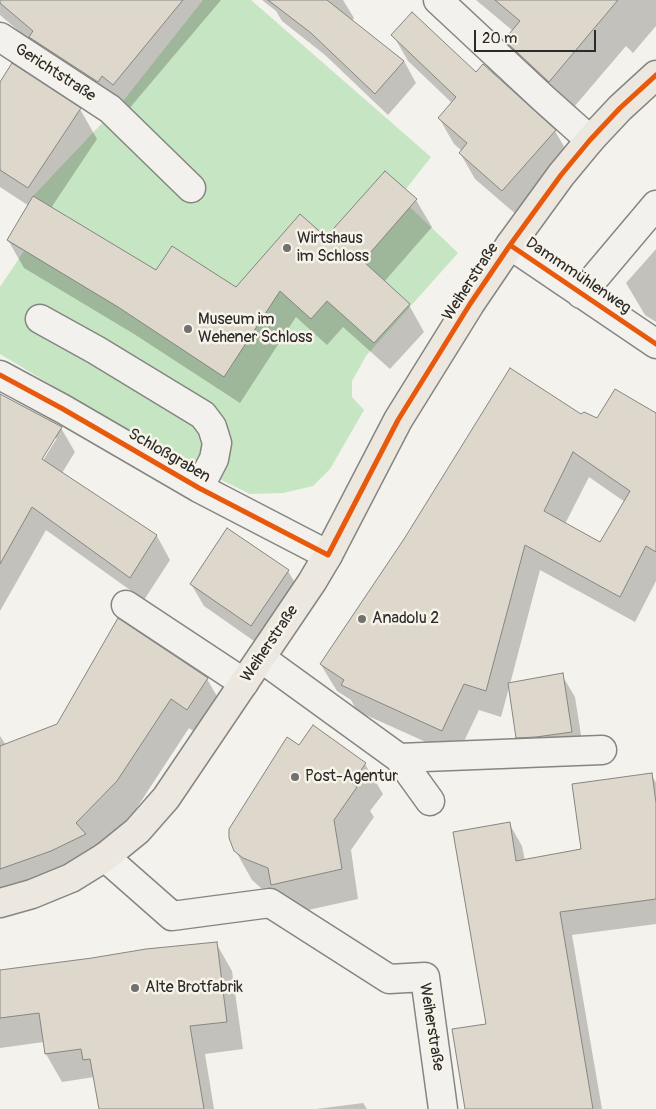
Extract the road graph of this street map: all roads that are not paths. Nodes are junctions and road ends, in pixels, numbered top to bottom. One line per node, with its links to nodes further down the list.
1 (438, 0): 4 (street)
2 (0, 37): 5 (street, Gerichtstraße)
3 (656, 75): 4 (main road, Weiherstraße)
4 (590, 140): 7 (main road, Weiherstraße)
5 (191, 188)
6 (656, 205): 8 (street)
7 (510, 245): 8 (street, Dammmühlenweg); 13 (main road, Weiherstraße)
8 (581, 294): 10 (street, Dammmühlenweg)
9 (40, 319): 12 (street)
10 (656, 344)
11 (0, 375): 12 (street, Schloßgraben)
12 (199, 488): 13 (street, Schloßgraben)
13 (328, 555): 15 (main road, Weiherstraße)
14 (126, 605): 16 (street)
15 (261, 658): 16 (main road, Weiherstraße); 18 (street)
16 (244, 683): 20 (main road, Weiherstraße)
17 (602, 750): 18 (street)
18 (399, 758): 19 (street)
19 (430, 801)
20 (105, 857): 21 (main road, Weiherstraße); 22 (street, Weiherstraße)
21 (0, 903)
22 (443, 1109)

